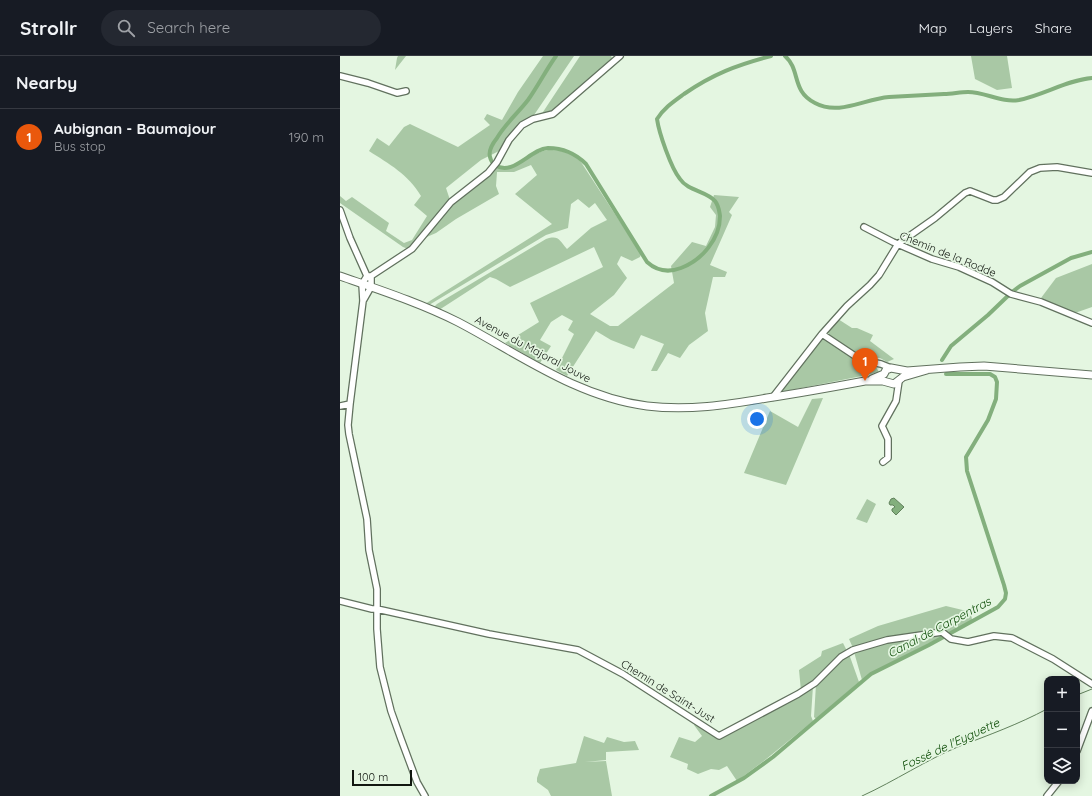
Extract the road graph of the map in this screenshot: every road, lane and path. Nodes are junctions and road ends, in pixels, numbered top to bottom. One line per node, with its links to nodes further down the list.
1 (620, 56): 9 (street)
2 (340, 76): 3 (street)
3 (406, 91)
4 (1092, 173): 7 (street)
5 (340, 210): 9 (street)
6 (864, 227): 7 (street, Chemin de la Rodde)
7 (898, 244): 12 (street, Chemin de la Rodde); 13 (street)
8 (340, 276): 10 (main road, Avenue du Majoral Jouve)
9 (369, 276): 10 (street); 10 (street)
10 (365, 285): 11 (street); 11 (street); 22 (main road, Avenue du Majoral Jouve)
11 (363, 301): 23 (street)
12 (1092, 323)
13 (822, 334): 16 (street); 22 (street)
14 (899, 370): 15 (main road, Avenue du Majoral Jouve); 16 (main road, Avenue du Majoral Jouve); 18 (main road)
15 (927, 370): 17 (main road, Avenue du Majoral Jouve); 18 (main road, Avenue du Majoral Jouve)
16 (887, 371): 19 (main road, Avenue du Majoral Jouve); 20 (main road)
17 (1092, 375)
18 (899, 380): 20 (main road, Avenue du Majoral Jouve); 21 (street)
19 (865, 381): 20 (main road, Avenue du Majoral Jouve); 22 (main road, Avenue du Majoral Jouve)
20 (889, 383): 21 (street)
21 (897, 395): 25 (street)
22 (773, 397)
23 (350, 404): 24 (street); 27 (street)
24 (340, 406)
25 (883, 462)
26 (340, 601): 27 (street, Chemin de Saint-Just)
27 (377, 609): 28 (street, Chemin de Saint-Just); 32 (street)
28 (1092, 684)
29 (1092, 711): 30 (street)
30 (1078, 748)
31 (1057, 784): 33 (street)
32 (425, 796)
33 (1047, 796)

